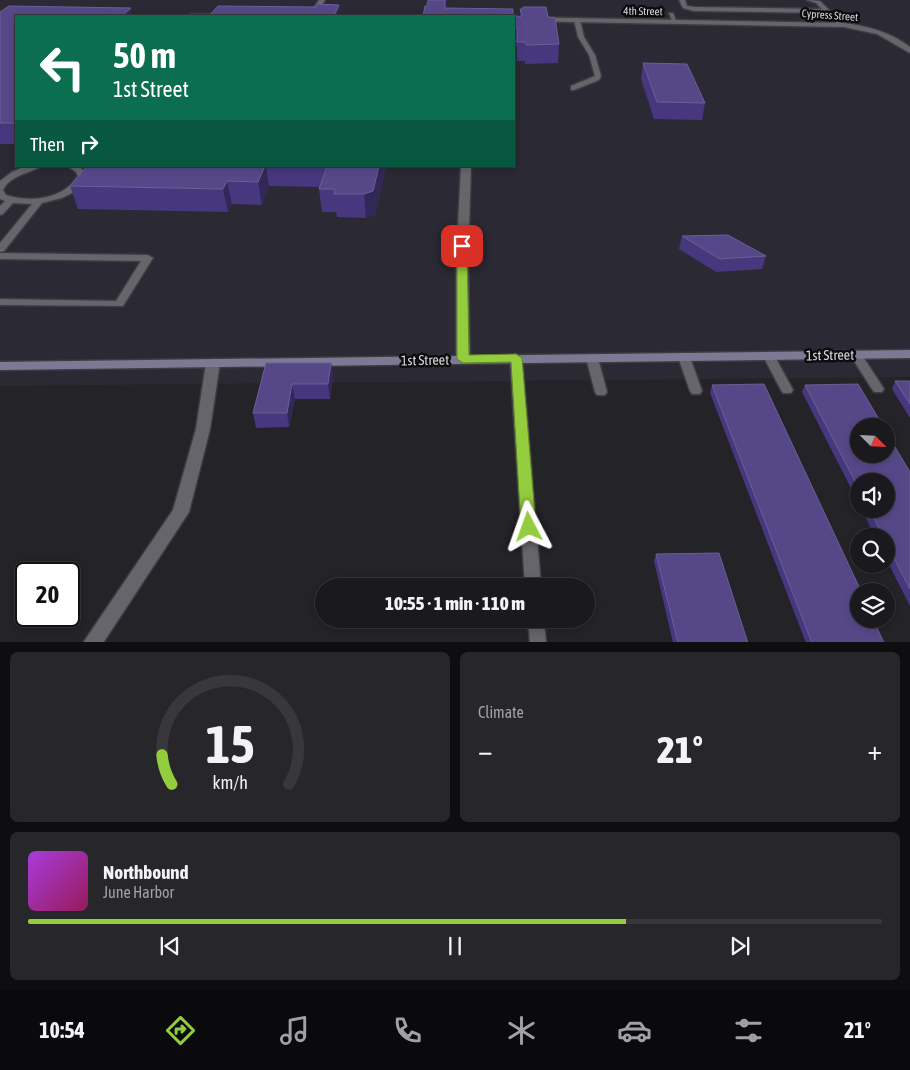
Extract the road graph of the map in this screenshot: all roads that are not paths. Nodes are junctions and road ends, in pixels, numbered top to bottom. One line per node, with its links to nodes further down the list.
1 (322, 0): 6 (lane)
2 (682, 0): 4 (lane)
3 (810, 0): 4 (lane)
4 (827, 11): 11 (lane)
5 (671, 14): 9 (lane)
6 (313, 15)
7 (515, 19): 8 (street, 4th Street)
8 (578, 20): 9 (street, 4th Street); 13 (lane)
9 (675, 22): 10 (street, 4th Street)
10 (771, 23): 11 (street, Cypress Street)
11 (840, 24): 12 (street, Cypress Street)
12 (910, 51)
13 (574, 88)
14 (35, 167): 17 (lane)
15 (74, 167): 19 (lane)
16 (466, 167): 30 (street)
17 (0, 191): 18 (lane)
18 (11, 200): 19 (lane); 20 (lane)
19 (39, 201): 21 (lane)
20 (0, 212)
21 (0, 249)
22 (0, 256): 23 (lane)
23 (0, 302)
24 (910, 354): 25 (street, 1st Street)
25 (856, 355): 26 (street, 1st Street); 33 (lane)
26 (769, 356): 27 (street, 1st Street); 34 (lane)
27 (684, 357): 29 (street, 1st Street); 35 (lane)
28 (516, 358): 29 (street, 1st Street); 30 (street, 1st Street); 37 (lane)
29 (592, 358): 36 (lane)
30 (463, 359): 31 (street, 1st Street)
31 (213, 363): 32 (street, 1st Street); 39 (street)
32 (0, 366)
33 (878, 388)
34 (787, 390)
35 (696, 391)
36 (601, 392)
37 (532, 578)
38 (537, 628): 40 (lane)
39 (92, 642)
40 (538, 642)

